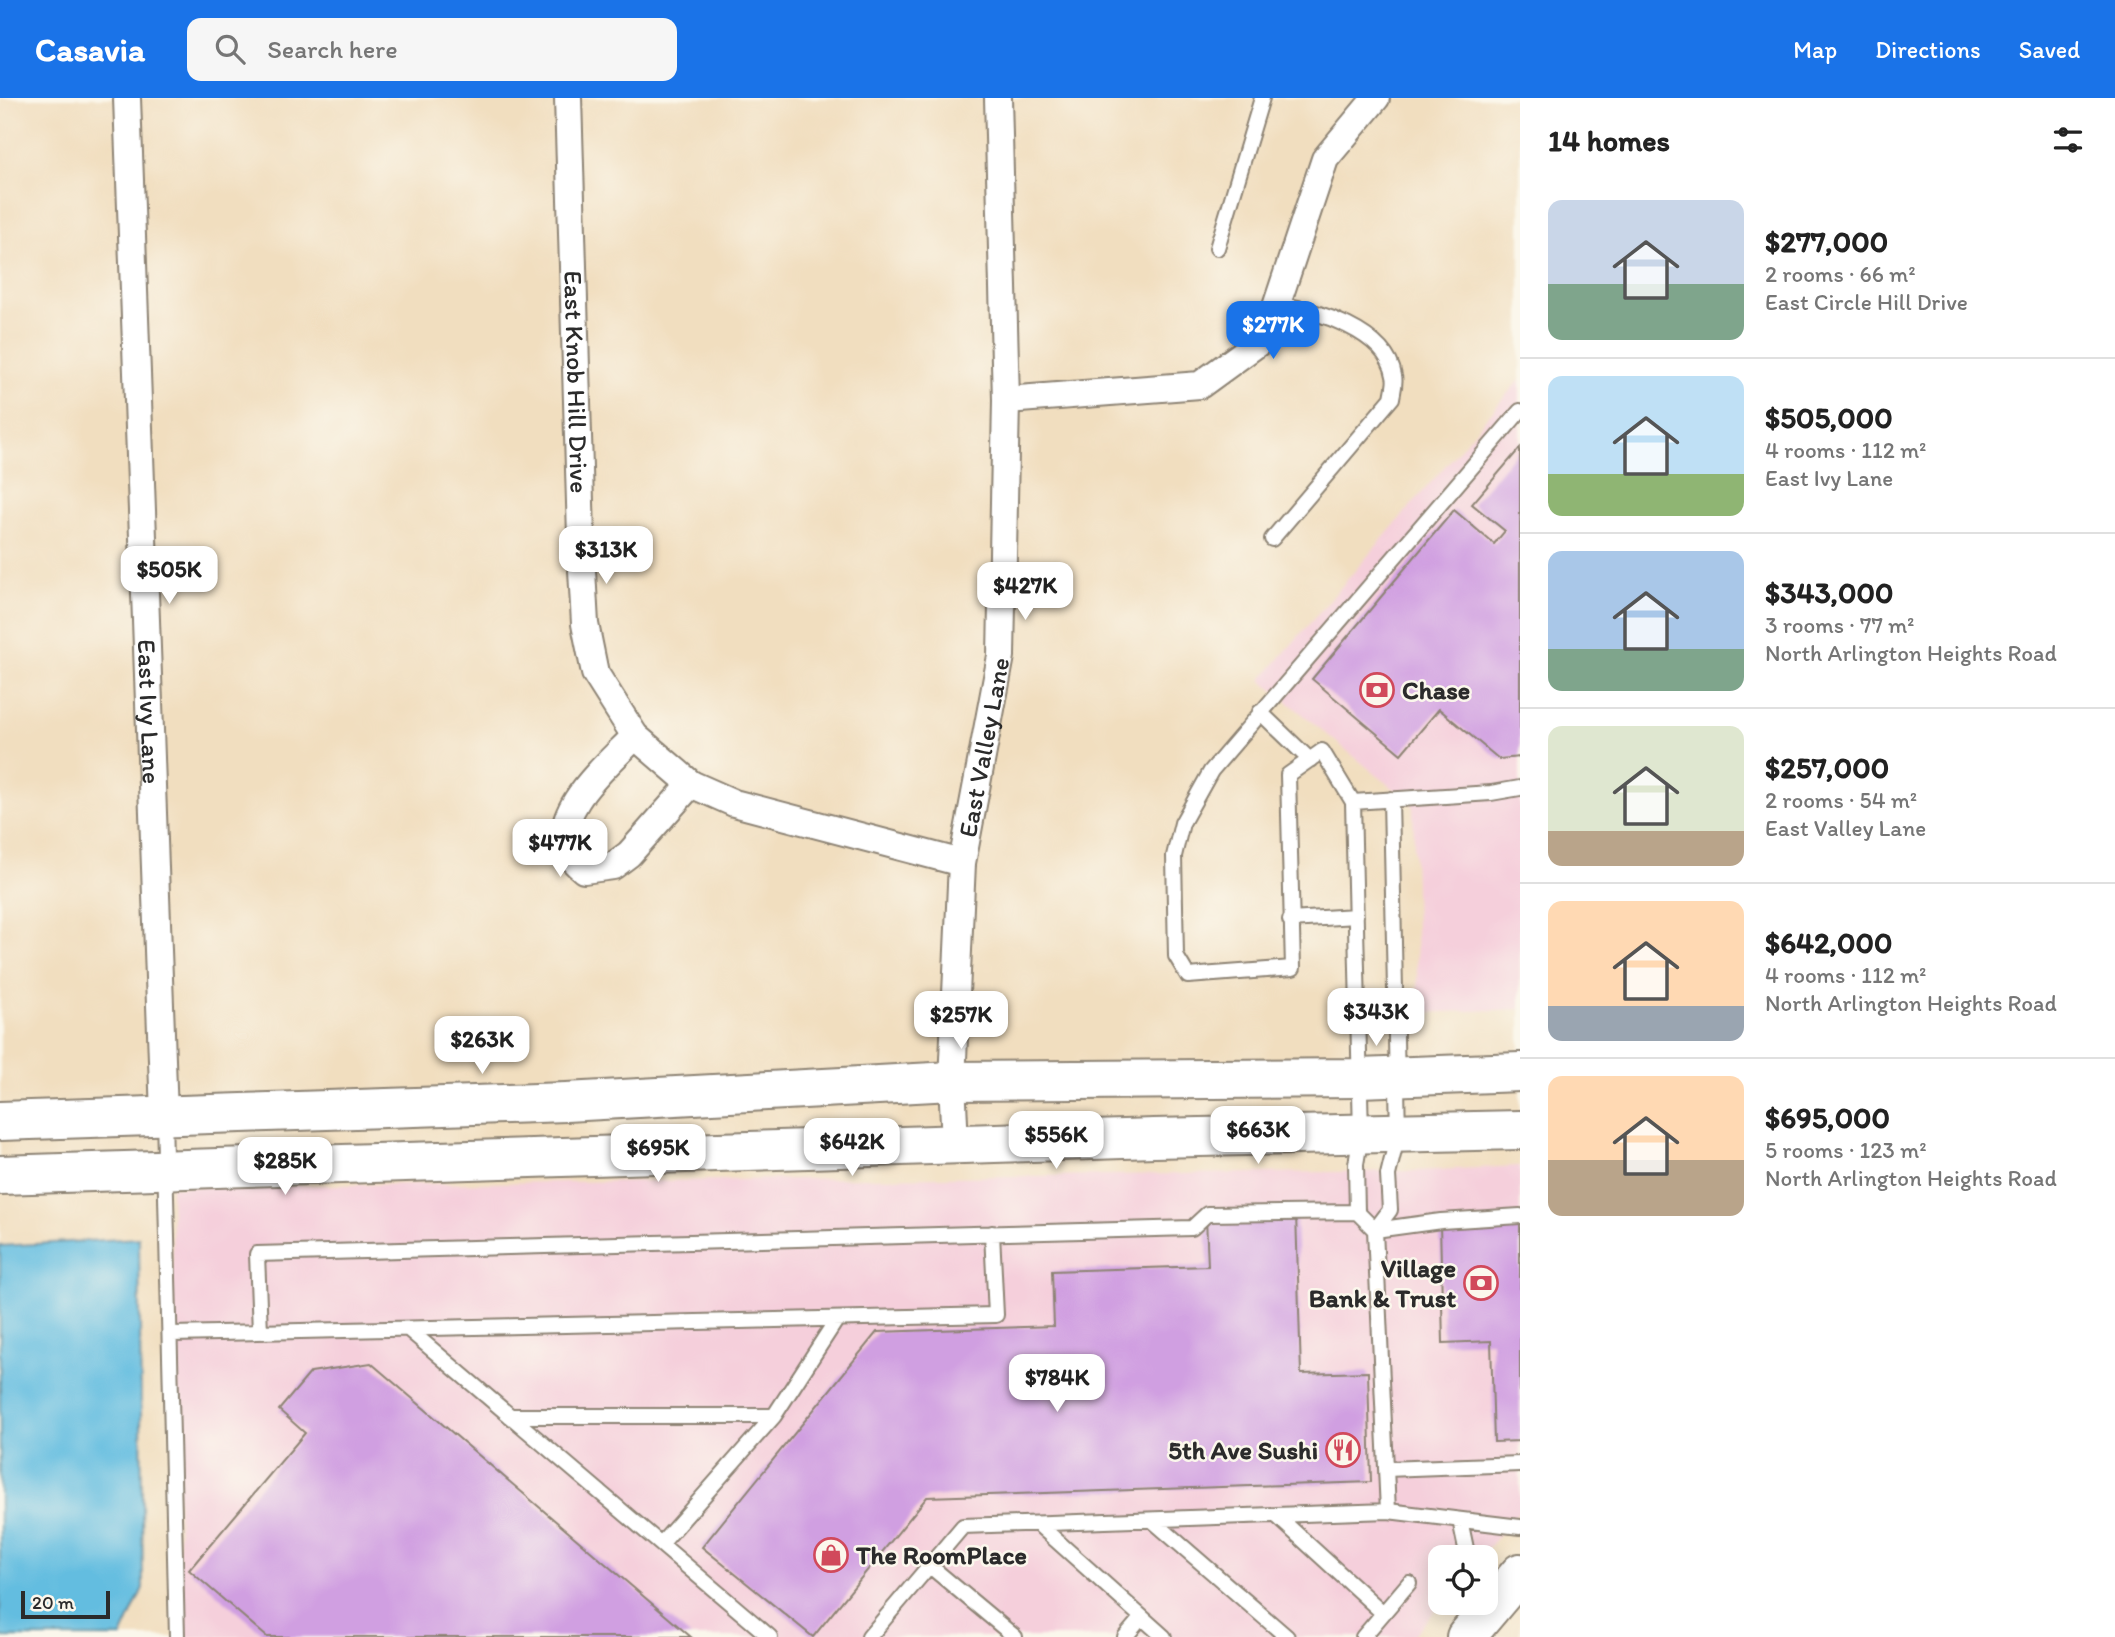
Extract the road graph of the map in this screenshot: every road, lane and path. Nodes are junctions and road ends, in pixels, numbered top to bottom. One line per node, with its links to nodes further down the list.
1 (127, 98): 24 (street, East Ivy Lane)
2 (568, 98): 12 (street, East Knob Hill Drive)
3 (998, 98): 8 (street, East Valley Lane)
4 (1262, 98): 6 (lane)
5 (1370, 100): 7 (street)
6 (1217, 248)
7 (1277, 304): 8 (street); 10 (lane)
8 (1006, 400): 18 (street, East Valley Lane)
9 (1520, 411): 11 (lane)
10 (1272, 539)
11 (1260, 712): 13 (lane); 20 (lane)
12 (635, 736): 14 (street, East Knob Hill Drive); 14 (street)
13 (1310, 760): 17 (lane); 20 (lane)
14 (691, 784): 18 (street, East Knob Hill Drive)
15 (1520, 788): 16 (lane)
16 (1391, 799): 17 (lane); 22 (lane)
17 (1353, 802): 19 (lane)
18 (962, 863): 23 (street, East Valley Lane)
19 (1356, 916): 20 (lane); 22 (lane)
20 (1290, 920)
21 (1520, 1072): 22 (main road)
22 (1377, 1077): 23 (main road); 27 (lane); 27 (lane)
23 (952, 1081): 24 (main road); 28 (street, East Valley Lane)
24 (164, 1115): 25 (main road); 29 (lane)
25 (0, 1121)
26 (1520, 1130): 27 (main road)
27 (1380, 1135): 28 (main road); 31 (lane); 33 (lane)
28 (956, 1144): 29 (main road)
29 (165, 1170): 30 (main road); 38 (lane)
30 (0, 1175)
31 (1357, 1212): 33 (lane); 34 (lane)
32 (1520, 1216): 33 (lane)
33 (1375, 1230): 42 (lane)
34 (992, 1233): 35 (lane); 37 (lane)
35 (837, 1319): 36 (lane); 40 (lane)
36 (408, 1329): 37 (lane); 39 (lane)
37 (260, 1332): 38 (lane)
38 (172, 1334): 58 (lane)
39 (510, 1416): 40 (lane); 49 (lane)
40 (774, 1416): 49 (lane)
41 (1520, 1464): 42 (lane)
42 (1386, 1469): 43 (lane)
43 (1388, 1511): 44 (lane); 46 (lane)
44 (1276, 1515): 45 (lane); 54 (lane)
45 (1152, 1520): 47 (lane); 63 (lane)
46 (1460, 1520): 48 (lane); 50 (lane)
47 (1038, 1524): 51 (lane); 55 (lane)
48 (1520, 1527)
49 (661, 1544): 59 (lane)
50 (1465, 1545)
51 (930, 1566): 57 (lane); 60 (lane)
52 (1520, 1573): 56 (main road)
53 (1409, 1583): 54 (lane)
54 (1383, 1613): 64 (lane)
55 (1142, 1617): 61 (lane); 62 (lane)
56 (1474, 1620)
57 (874, 1635)
58 (177, 1637)
59 (770, 1637)
60 (1015, 1637)
61 (1125, 1637)
62 (1164, 1637)
63 (1287, 1637)
64 (1363, 1637)

